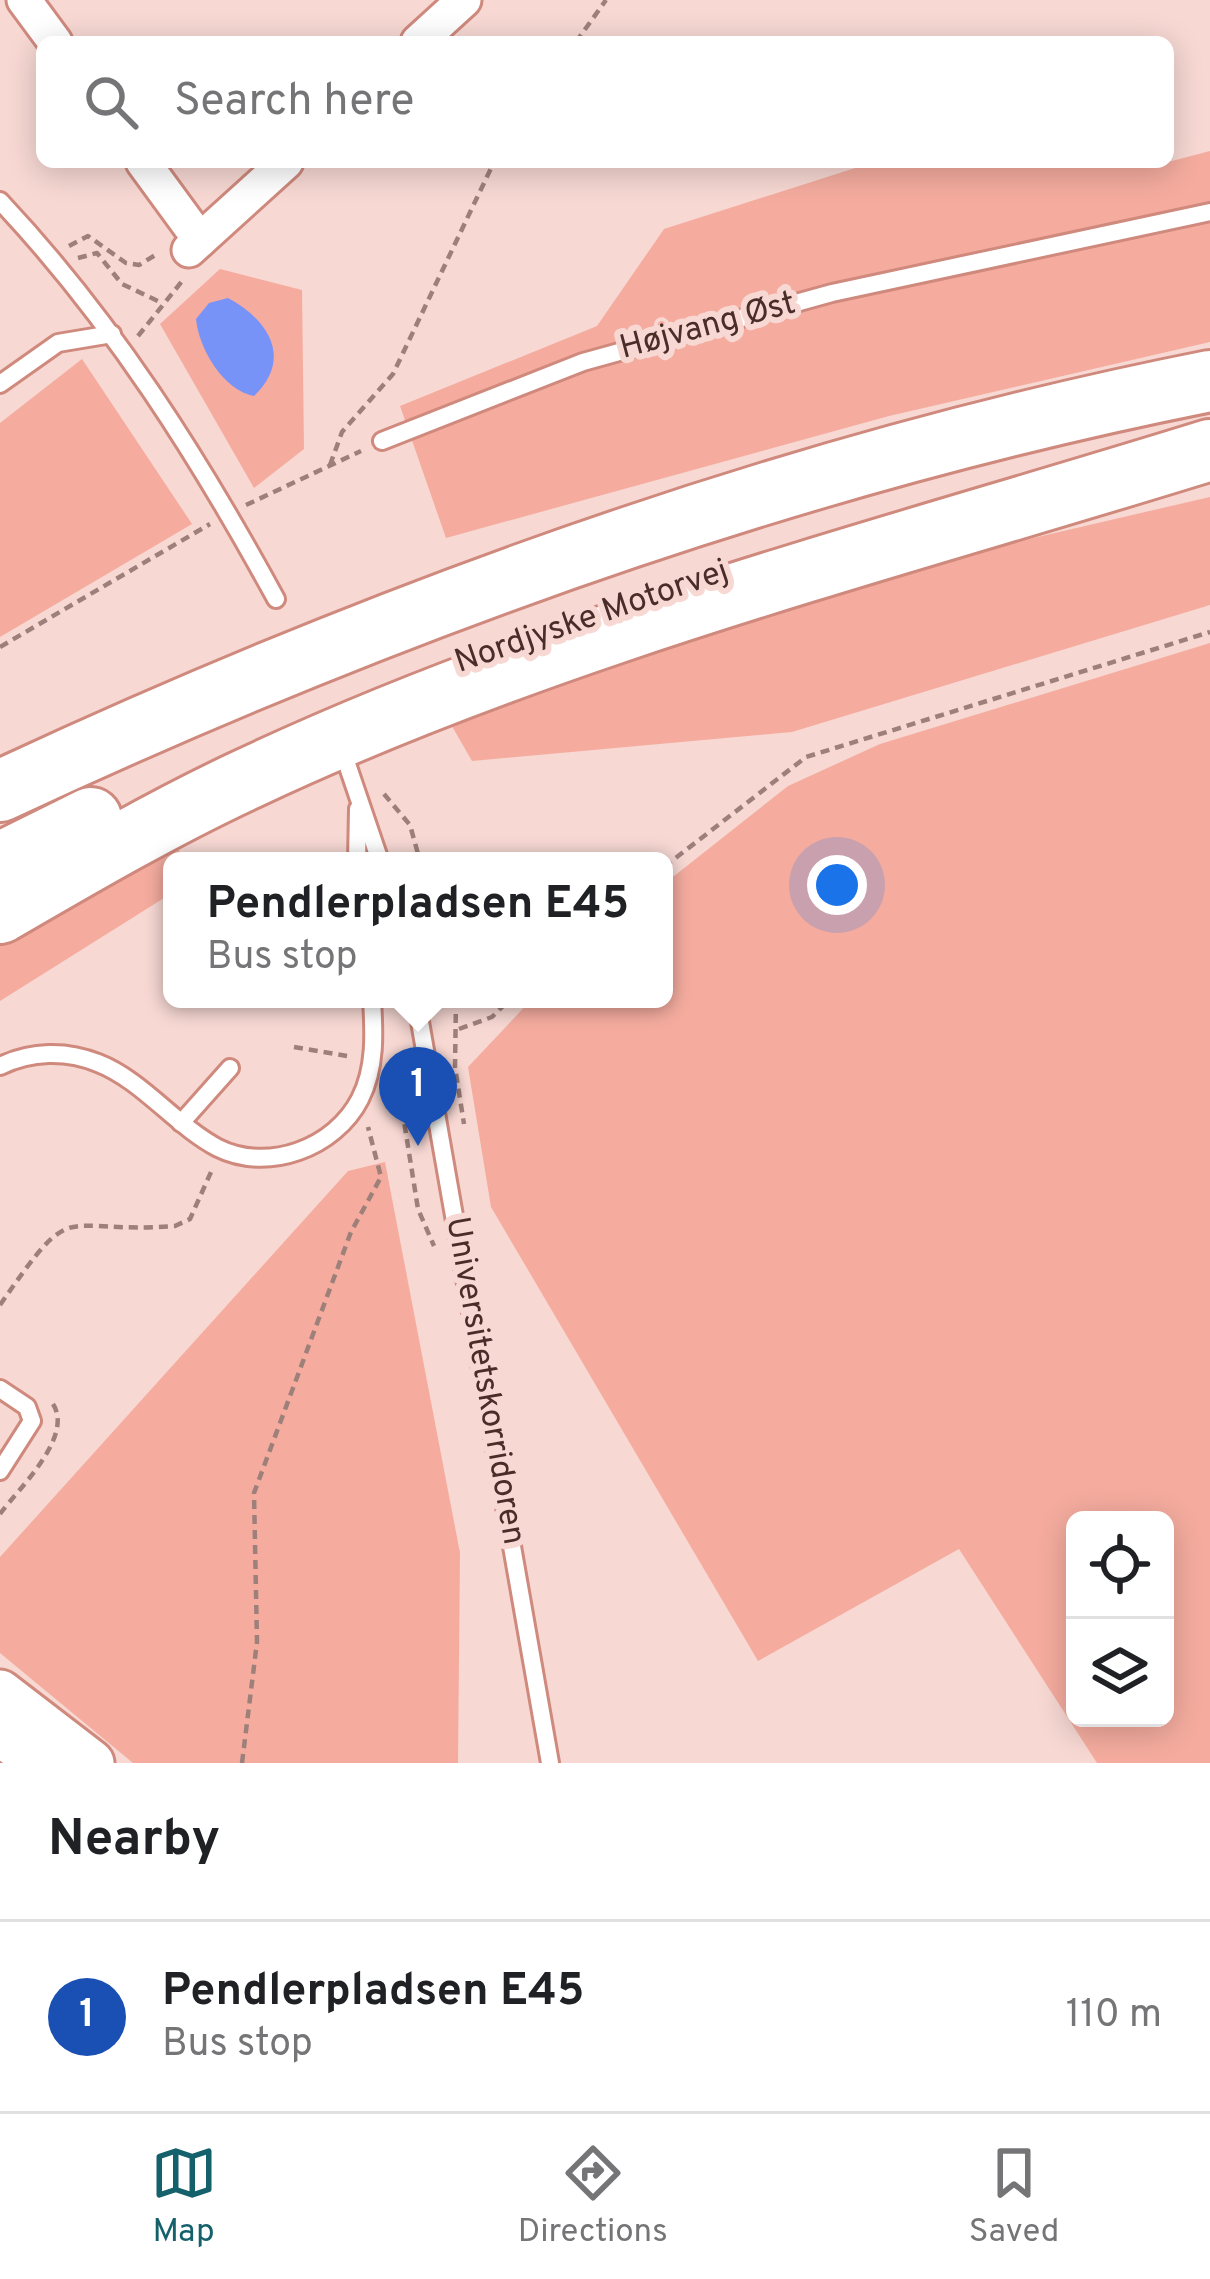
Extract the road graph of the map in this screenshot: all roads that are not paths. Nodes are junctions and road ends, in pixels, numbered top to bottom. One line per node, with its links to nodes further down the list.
1 (24, 0): 3 (street)
2 (464, 0): 4 (street)
3 (51, 36)
4 (425, 36)
5 (146, 168): 6 (street)
6 (279, 168)
7 (0, 201): 9 (lane)
8 (1210, 212): 12 (lane, Højvang Øst)
9 (112, 334): 11 (lane); 14 (lane)
10 (1210, 381): 16 (highway, Nordjyske Motorvej)
11 (0, 384)
12 (382, 441)
13 (1210, 448): 20 (highway, Nordjyske Motorvej); 21 (highway)
14 (276, 599)
15 (346, 761): 17 (lane)
16 (0, 787)
17 (358, 796): 18 (lane); 19 (lane)
18 (357, 852)
19 (377, 852)
20 (0, 863)
21 (0, 914)
22 (372, 1008): 26 (lane)
23 (418, 1008): 33 (lane, Universitetskorridoren)
24 (0, 1066): 26 (lane)
25 (230, 1068): 26 (lane)
26 (181, 1123)
27 (0, 1389): 28 (lane)
28 (0, 1471)
29 (0, 1694): 32 (main road)
30 (0, 1733): 31 (main road)
31 (42, 1763)
32 (91, 1763)
33 (550, 1763)

